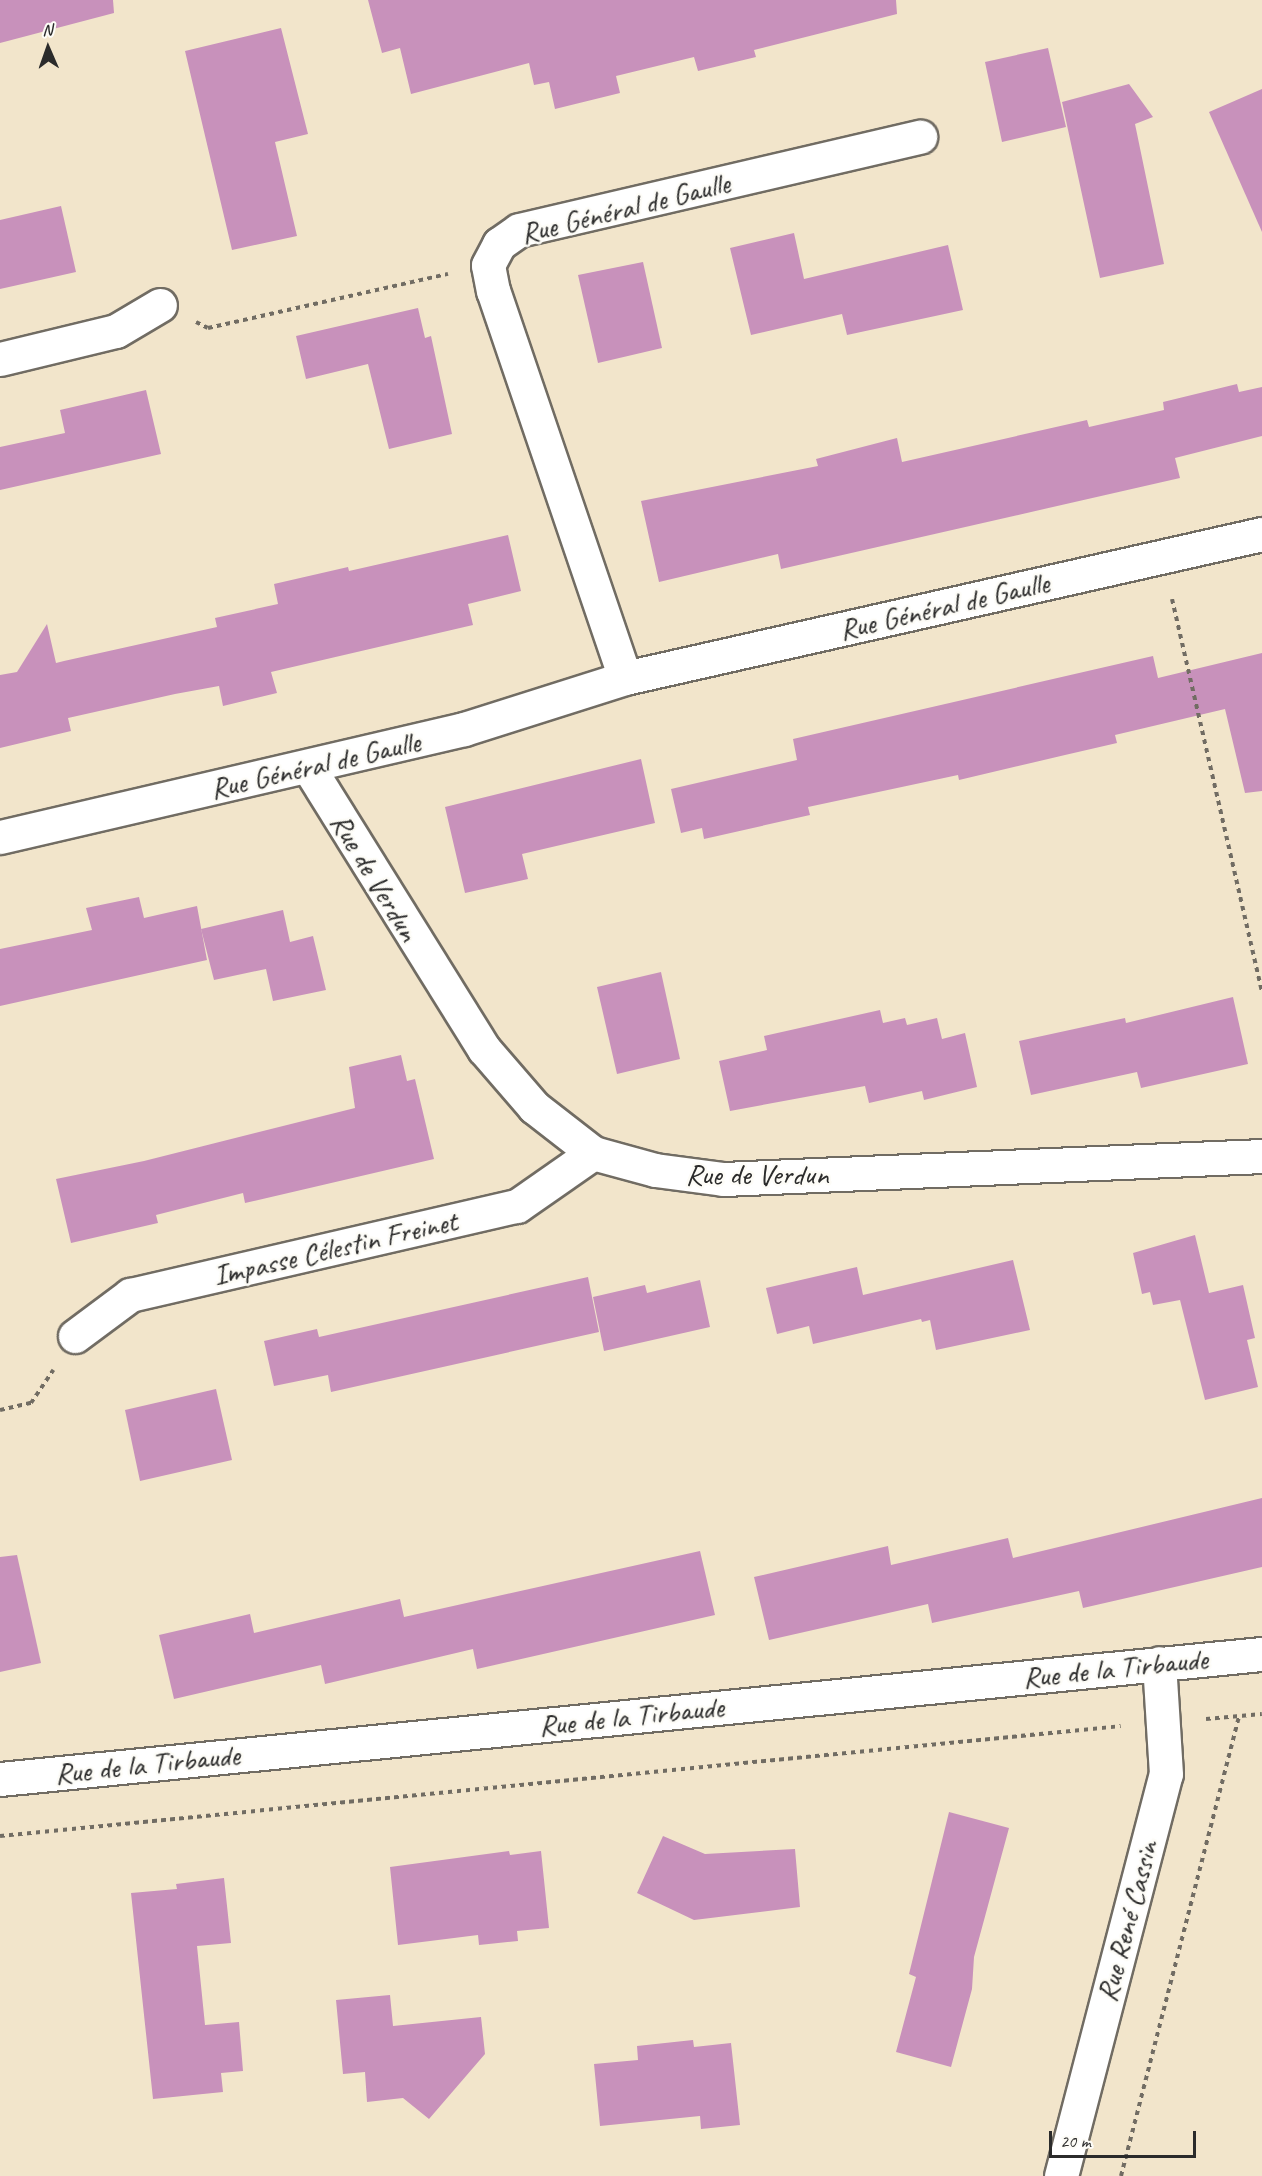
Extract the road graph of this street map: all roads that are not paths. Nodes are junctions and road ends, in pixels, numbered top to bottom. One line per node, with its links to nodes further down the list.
1 (920, 137): 5 (street, Rue Général de Gaulle)
2 (160, 305): 3 (street)
3 (0, 359)
4 (1262, 534): 5 (street, Rue Général de Gaulle)
5 (625, 678): 6 (street, Rue Général de Gaulle)
6 (309, 768): 7 (street, Rue Général de Gaulle); 8 (street, Rue de Verdun)
7 (0, 837)
8 (593, 1153): 9 (street, Rue de Verdun); 10 (street, Impasse Célestin Freinet)
9 (1262, 1156)
10 (75, 1336)
11 (1262, 1654): 12 (street, Rue de la Tirbaude)
12 (1159, 1663): 13 (street, Rue de la Tirbaude); 14 (street, Rue René Cassin)
13 (0, 1779)
14 (1061, 2176)

